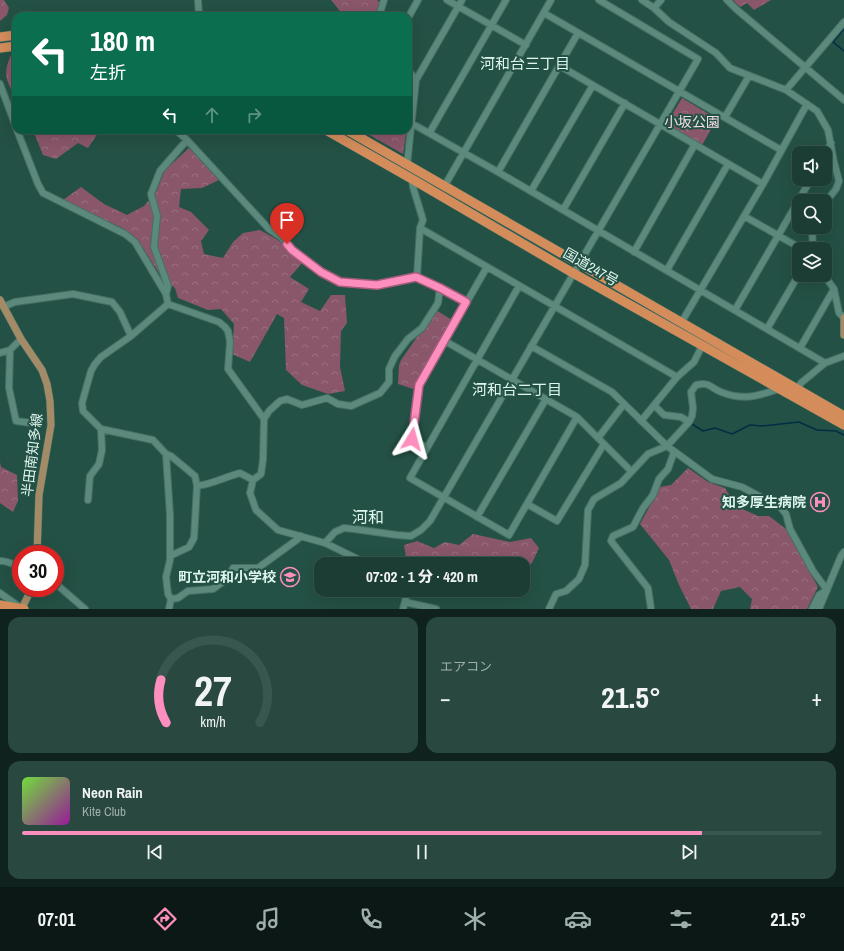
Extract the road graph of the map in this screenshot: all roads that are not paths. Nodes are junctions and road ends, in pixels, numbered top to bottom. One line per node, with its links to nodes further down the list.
1 (198, 0): 14 (street)
2 (384, 0): 15 (street)
3 (418, 0): 16 (street)
4 (447, 0): 12 (street)
5 (462, 0): 12 (street)
6 (506, 0): 19 (street)
7 (551, 0): 17 (street)
8 (598, 0): 34 (street)
9 (642, 0): 13 (street)
10 (661, 0): 13 (street)
11 (727, 0): 27 (street)
12 (459, 6): 19 (street); 30 (street)
13 (654, 8): 29 (street)
14 (199, 12)
15 (380, 12)
16 (411, 12)
17 (544, 13): 20 (street); 23 (street)
18 (844, 22): 27 (street)
19 (491, 25): 23 (street); 43 (street)
20 (578, 32): 26 (street); 34 (street)
21 (12, 35): 22 (highway)
22 (0, 36)
23 (526, 45): 54 (street)
24 (12, 46): 25 (highway)
25 (0, 48)
26 (560, 66): 32 (street); 57 (street)
27 (806, 67): 33 (street); 35 (street)
28 (412, 75): 30 (street)
29 (749, 76): 33 (street); 40 (street)
30 (416, 80): 38 (street)
31 (0, 84): 39 (street)
32 (592, 84): 36 (street); 62 (street)
33 (786, 90): 37 (street)
34 (679, 91): 40 (street); 42 (street)
35 (844, 100)
36 (625, 103): 42 (street); 64 (street)
37 (807, 104): 50 (street); 53 (street)
38 (412, 114)
39 (12, 116)
40 (725, 117): 53 (street)
41 (412, 123): 43 (street)
42 (660, 124): 51 (street); 67 (street)
43 (430, 132): 54 (street)
44 (19, 134): 82 (street)
45 (180, 134): 49 (street)
46 (333, 134): 58 (highway, 国道247号)
47 (354, 134): 56 (highway, 国道247号)
48 (410, 134): 56 (street)
49 (187, 140): 75 (street); 82 (street)
50 (831, 143): 52 (street); 63 (street)
51 (695, 144): 55 (street); 70 (street)
52 (829, 146)
53 (781, 150): 59 (street)
54 (464, 152): 57 (street); 61 (street)
55 (728, 164): 59 (street); 73 (street)
56 (407, 165): 61 (highway, 国道247号)
57 (498, 172): 62 (street)
58 (412, 179): 66 (street); 74 (highway, 国道247号)
59 (763, 184): 65 (street)
60 (807, 186): 68 (street)
61 (444, 187): 71 (highway, 国道247号)
62 (531, 191): 64 (street)
63 (832, 194)
64 (563, 210): 67 (street)
65 (744, 216): 68 (street); 81 (street)
66 (420, 228): 72 (street); 75 (street)
67 (598, 231): 70 (street); 71 (street)
68 (778, 235): 69 (street); 87 (street)
69 (792, 243)
70 (634, 252): 73 (street)
71 (579, 264): 74 (street); 89 (highway, 国道247号)
72 (487, 267): 78 (street); 83 (street)
73 (666, 270): 81 (street)
74 (573, 273): 86 (street); 96 (highway, 国道247号)
75 (416, 277): 79 (street)
76 (794, 282): 90 (street)
77 (829, 282): 80 (street)
78 (519, 286): 86 (street); 101 (street)
79 (440, 288): 83 (street); 112 (street)
80 (834, 289): 88 (street); 97 (street)
81 (701, 290): 87 (street); 89 (street)
82 (166, 294): 85 (street)
83 (466, 302): 94 (street)
84 (2, 304): 92 (street); 93 (main road, 半田南知多線)
85 (168, 304): 92 (street); 112 (street)
86 (554, 306): 95 (street); 103 (street)
87 (735, 310): 90 (street)
88 (844, 318): 91 (main road)
89 (681, 323): 106 (highway, 国道247号)
90 (767, 329): 97 (street)
91 (844, 335)
92 (130, 336): 117 (street)
93 (21, 339): 98 (street); 133 (main road, 半田南知多線)
94 (445, 341): 101 (street); 121 (street)
95 (531, 346): 104 (street); 108 (street)
96 (702, 346): 103 (street); 105 (highway, 国道247号)
97 (800, 348): 102 (street)
98 (10, 350): 99 (street); 115 (street)
99 (0, 353)
100 (844, 356): 102 (street)
101 (477, 359): 104 (street); 121 (street)
102 (825, 363): 106 (street)
103 (677, 377): 109 (street)
104 (512, 379): 107 (street); 127 (street)
105 (779, 389): 114 (street); 116 (highway, 国道247号)
106 (797, 389): 110 (highway, 国道247号)
107 (546, 399): 111 (street); 130 (street)
108 (624, 404): 113 (street); 118 (street)
109 (654, 405): 113 (street); 114 (street)
110 (844, 416)
111 (577, 417): 118 (street); 129 (street)
112 (264, 419): 125 (street)
113 (642, 421): 120 (street)
114 (689, 422): 120 (street)
115 (39, 424)
116 (844, 425)
117 (101, 429): 123 (street); 128 (street)
118 (598, 438): 119 (street)
119 (604, 444): 124 (street); 129 (street)
120 (667, 446): 122 (street); 124 (street)
121 (426, 448): 127 (street)
122 (674, 452): 139 (street); 153 (street)
123 (166, 454): 126 (street); 135 (street)
124 (632, 471): 152 (street)
125 (253, 480): 126 (street); 131 (street)
126 (196, 486): 135 (street)
127 (444, 498): 130 (street); 132 (street)
128 (88, 500)
129 (527, 504): 130 (street)
130 (477, 517)
131 (301, 536): 132 (street); 144 (street)
132 (325, 543): 136 (street)
133 (37, 545)
134 (844, 552): 139 (street)
135 (170, 556): 144 (street)
136 (354, 557)
137 (0, 561): 138 (street)
138 (12, 564)
139 (827, 590): 154 (street); 155 (street)
140 (64, 591): 148 (street)
141 (0, 593): 147 (street)
142 (28, 597): 147 (main road)
143 (406, 597): 145 (street)
144 (170, 599): 149 (street)
145 (405, 602): 150 (street); 151 (street)
146 (0, 605): 147 (highway)
147 (23, 609)
148 (85, 609)
149 (169, 609)
150 (403, 609)
151 (436, 609)
152 (549, 609)
153 (651, 609)
154 (812, 609)
155 (819, 609)

